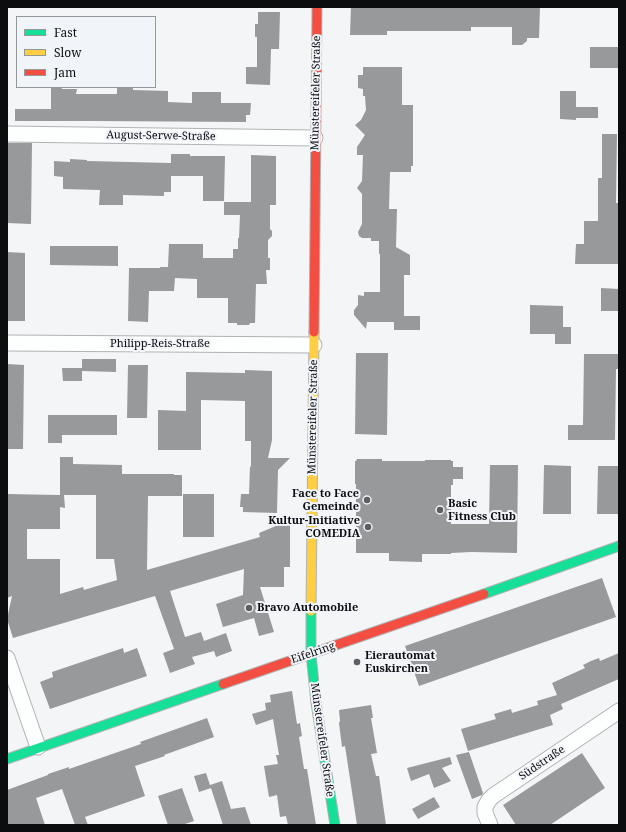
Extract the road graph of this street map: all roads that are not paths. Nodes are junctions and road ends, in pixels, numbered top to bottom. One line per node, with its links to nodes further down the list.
1 (317, 7): 3 (street, Münstereifeler Straße)
2 (7, 134): 3 (street, August-Serwe-Straße)
3 (316, 138): 5 (street, Münstereifeler Straße)
4 (7, 343): 5 (street, Philipp-Reis-Straße)
5 (314, 345): 7 (street, Münstereifeler Straße)
6 (619, 546): 7 (street, Eifelring)
7 (311, 654): 10 (street, Eifelring); 12 (street, Münstereifeler Straße)
8 (7, 658): 10 (street)
9 (619, 711): 13 (street, Südstraße)
10 (38, 747): 11 (street, Eifelring)
11 (7, 759)
12 (335, 825)
13 (490, 825)

